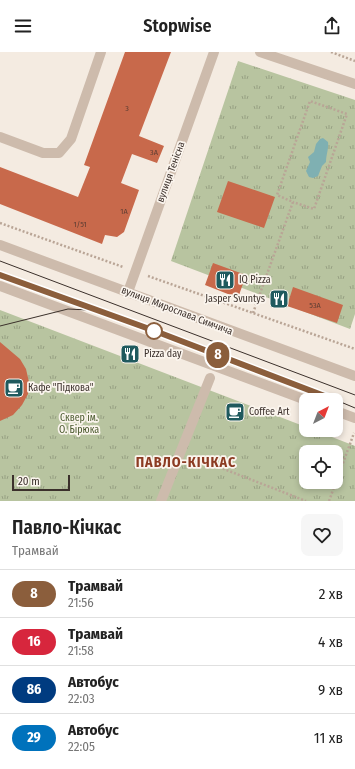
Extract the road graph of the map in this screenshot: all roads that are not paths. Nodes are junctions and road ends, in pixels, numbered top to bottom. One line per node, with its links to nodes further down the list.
1 (101, 52): 5 (street)
2 (214, 52): 8 (street, вулиця Тенісна)
3 (260, 52): 4 (street)
4 (355, 84)
5 (0, 138)
6 (0, 244): 8 (street, вулиця Мирослава Симчича)
7 (0, 286): 11 (street)
8 (128, 292): 9 (street, вулиця Мирослава Симчича)
9 (355, 376)
10 (210, 378): 14 (street)
11 (299, 397)
12 (343, 414): 13 (street)
13 (355, 418)
14 (161, 501)

